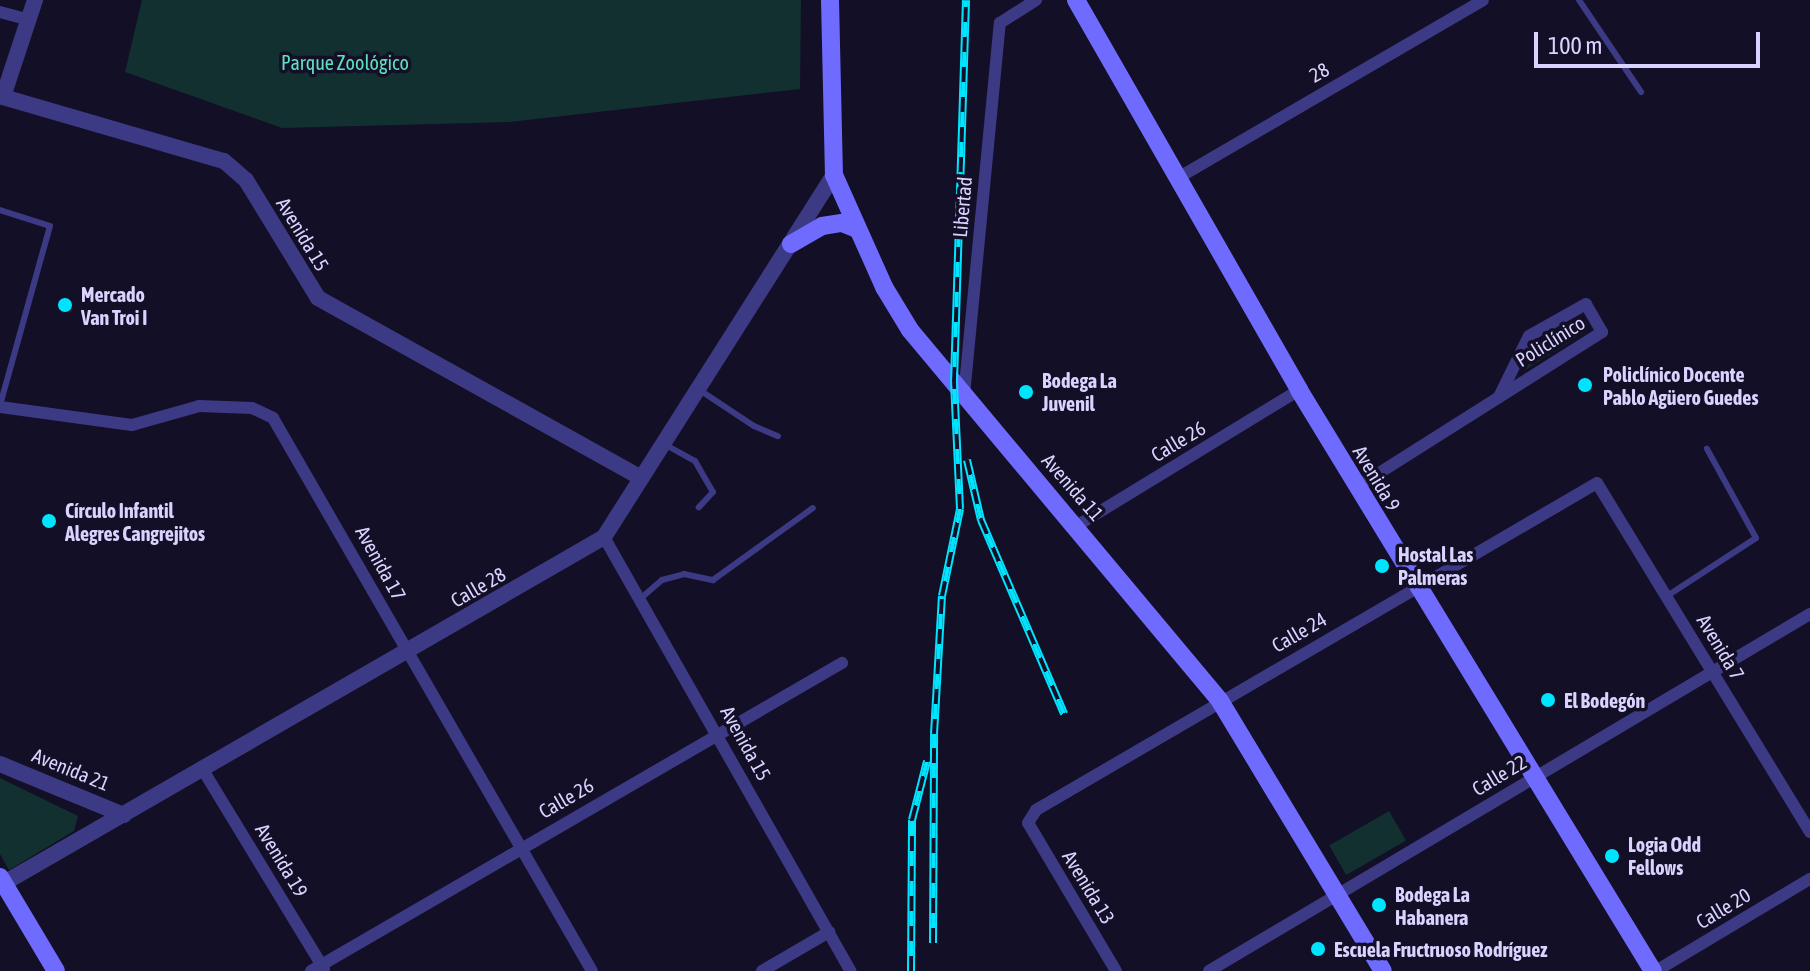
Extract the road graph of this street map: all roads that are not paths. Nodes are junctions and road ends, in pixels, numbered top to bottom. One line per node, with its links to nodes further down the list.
1 (35, 0): 8 (street)
2 (830, 0): 11 (main road, Avenida 11)
3 (1036, 0): 18 (street, Libertad)
4 (1076, 0): 12 (main road, Avenida 9)
5 (1483, 0): 12 (street, 28)
6 (1579, 0): 9 (lane)
7 (0, 12): 8 (street)
8 (29, 20): 10 (street)
9 (1641, 92)
10 (2, 102): 24 (street, Avenida 15)
11 (834, 175): 14 (main road, Avenida 11); 15 (street, Calle 28)
12 (1176, 179): 17 (main road, Avenida 9)
13 (0, 210): 20 (lane)
14 (857, 229): 15 (main road); 18 (main road, Avenida 11)
15 (791, 244): 16 (street, Calle 28)
16 (695, 387): 21 (lane); 22 (street, Calle 28)
17 (1299, 390): 26 (main road, Avenida 9); 29 (street, Calle 26)
18 (964, 395): 29 (main road, Avenida 11)
19 (1499, 397): 19 (street, Policlínico); 26 (street, Policlínico)
20 (0, 406): 35 (street, Avenida 17)
21 (778, 436)
22 (661, 442): 24 (street, Calle 28); 27 (lane)
23 (1707, 449): 32 (lane)
24 (639, 477): 30 (street, Calle 28)
25 (1597, 483): 31 (street, Calle 24); 32 (street, Avenida 7)
26 (1357, 487): 31 (main road, Avenida 9)
27 (699, 507)
28 (813, 508): 33 (lane)
29 (1078, 525): 38 (main road, Avenida 11)
30 (604, 537): 33 (street, Avenida 15); 35 (street, Calle 28)
31 (1418, 586): 38 (street, Calle 24); 42 (main road, Avenida 9)
32 (1666, 596): 37 (street, Avenida 7)
33 (640, 599): 39 (street, Avenida 15)
34 (1810, 614): 37 (street, Calle 22)
35 (408, 651): 41 (street, Calle 28); 46 (street, Avenida 17)
36 (842, 663): 39 (street, Calle 26)
37 (1713, 672): 42 (street, Calle 22); 45 (street, Avenida 7)
38 (1220, 701): 44 (street, Calle 24); 49 (main road, Avenida 11)
39 (718, 734): 46 (street, Calle 26); 50 (street, Avenida 15)
40 (0, 764): 43 (street, Avenida 21)
41 (203, 770): 43 (street, Calle 28); 51 (street, Avenida 19)
42 (1535, 777): 49 (street, Calle 22); 59 (main road, Avenida 9)
43 (124, 815): 48 (street, Calle 28)
44 (1028, 823): 56 (street, Avenida 13)
45 (1810, 832)
46 (520, 847): 51 (street, Calle 26); 53 (street, Avenida 17)
47 (1810, 879): 59 (street, Calle 20)
48 (1, 882): 52 (main road)
49 (1336, 895): 57 (street, Calle 22); 58 (main road, Avenida 11)
50 (829, 932): 54 (street); 55 (street, Avenida 15)
51 (319, 969)
52 (56, 971)
53 (592, 971)
54 (762, 971)
55 (851, 971)
56 (1116, 971)
57 (1209, 971)
58 (1383, 971)
59 (1654, 971)

